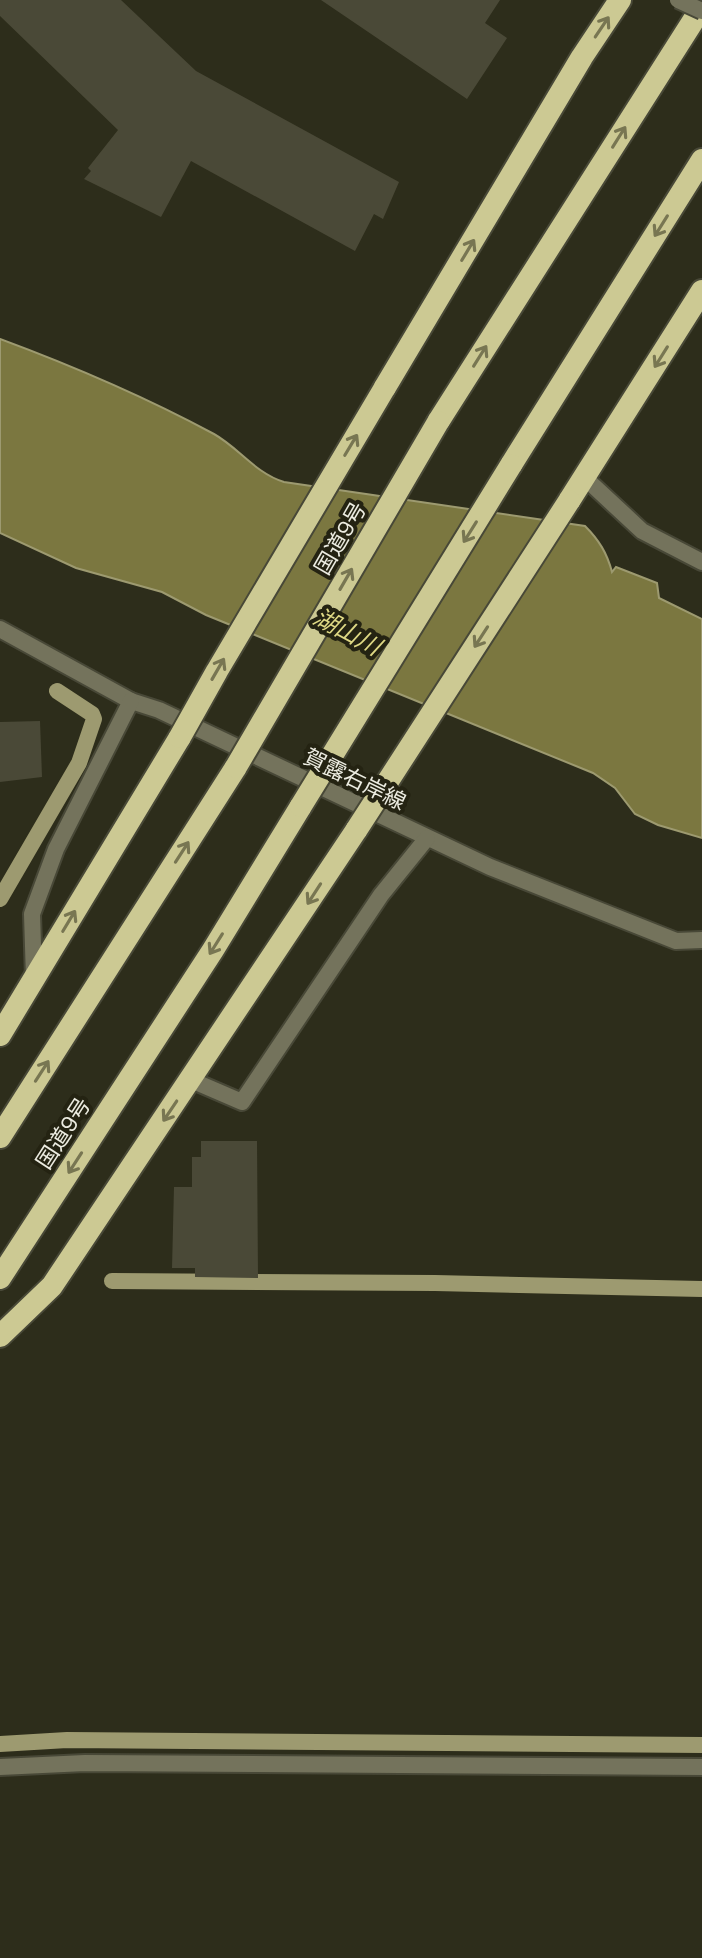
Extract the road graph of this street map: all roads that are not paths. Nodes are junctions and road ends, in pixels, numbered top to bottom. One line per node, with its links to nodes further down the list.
1 (620, 0): 12 (highway, one-way to 1, bridge)
2 (678, 0): 3 (street, bridge)
3 (702, 9): 15 (highway, 国道9号, one-way to 3, bridge)
4 (702, 160): 16 (highway, 国道9号, one-way to 16, bridge)
5 (702, 291): 6 (highway, one-way to 6)
6 (584, 477): 7 (street); 14 (highway, one-way to 14, bridge)
7 (702, 562)
8 (0, 629): 9 (street, 賀露右岸線)
9 (131, 701): 10 (street, 賀露右岸線); 12 (street)
10 (427, 838): 11 (street, 賀露右岸線); 14 (street)
11 (702, 940)
12 (34, 980): 13 (highway)
13 (0, 1035)
14 (191, 1080): 17 (highway, one-way to 17)
15 (0, 1137)
16 (0, 1278)
17 (0, 1336)
18 (0, 1767): 19 (street)
19 (702, 1767)

